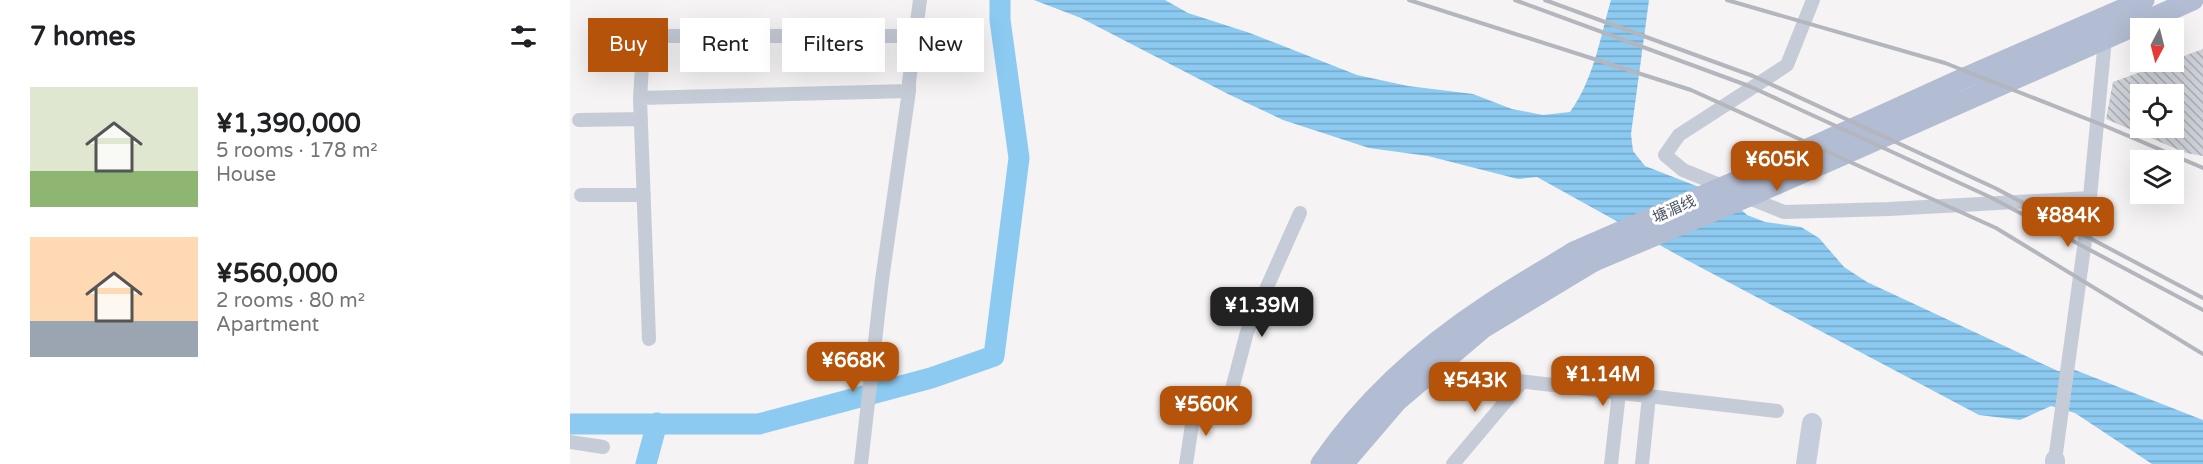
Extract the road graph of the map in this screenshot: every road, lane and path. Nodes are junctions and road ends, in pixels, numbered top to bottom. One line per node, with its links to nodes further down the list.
1 (920, 0): 6 (street)
2 (1813, 0): 17 (street)
3 (2144, 0): 5 (main road, 塘湄线)
4 (2193, 0): 8 (main road)
5 (2104, 9): 14 (main road, 塘湄线)
6 (918, 18)
7 (897, 36): 11 (street)
8 (2105, 39): 14 (main road); 17 (street)
9 (910, 72): 10 (street)
10 (909, 91): 11 (street); 29 (street)
11 (640, 98): 12 (street)
12 (641, 119): 13 (street); 16 (street)
13 (579, 120)
14 (1753, 184): 20 (main road, bridge); 31 (main road, 塘湄线, bridge)
15 (581, 195): 16 (street)
16 (644, 195): 19 (street)
17 (2090, 198): 28 (street)
18 (1300, 213): 30 (street)
19 (649, 339)
20 (1432, 371): 21 (street); 32 (main road)
21 (1522, 382): 22 (street); 33 (street)
22 (1619, 393): 23 (street); 34 (street)
23 (1649, 396): 24 (street); 35 (street)
24 (1777, 411)
25 (1812, 423): 36 (street)
26 (570, 442): 27 (street)
27 (603, 447)
28 (2055, 462)
29 (861, 464)
30 (1186, 464)
31 (1321, 464)
32 (1343, 464)
33 (1453, 464)
34 (1611, 464)
35 (1642, 464)
36 (1806, 464)

